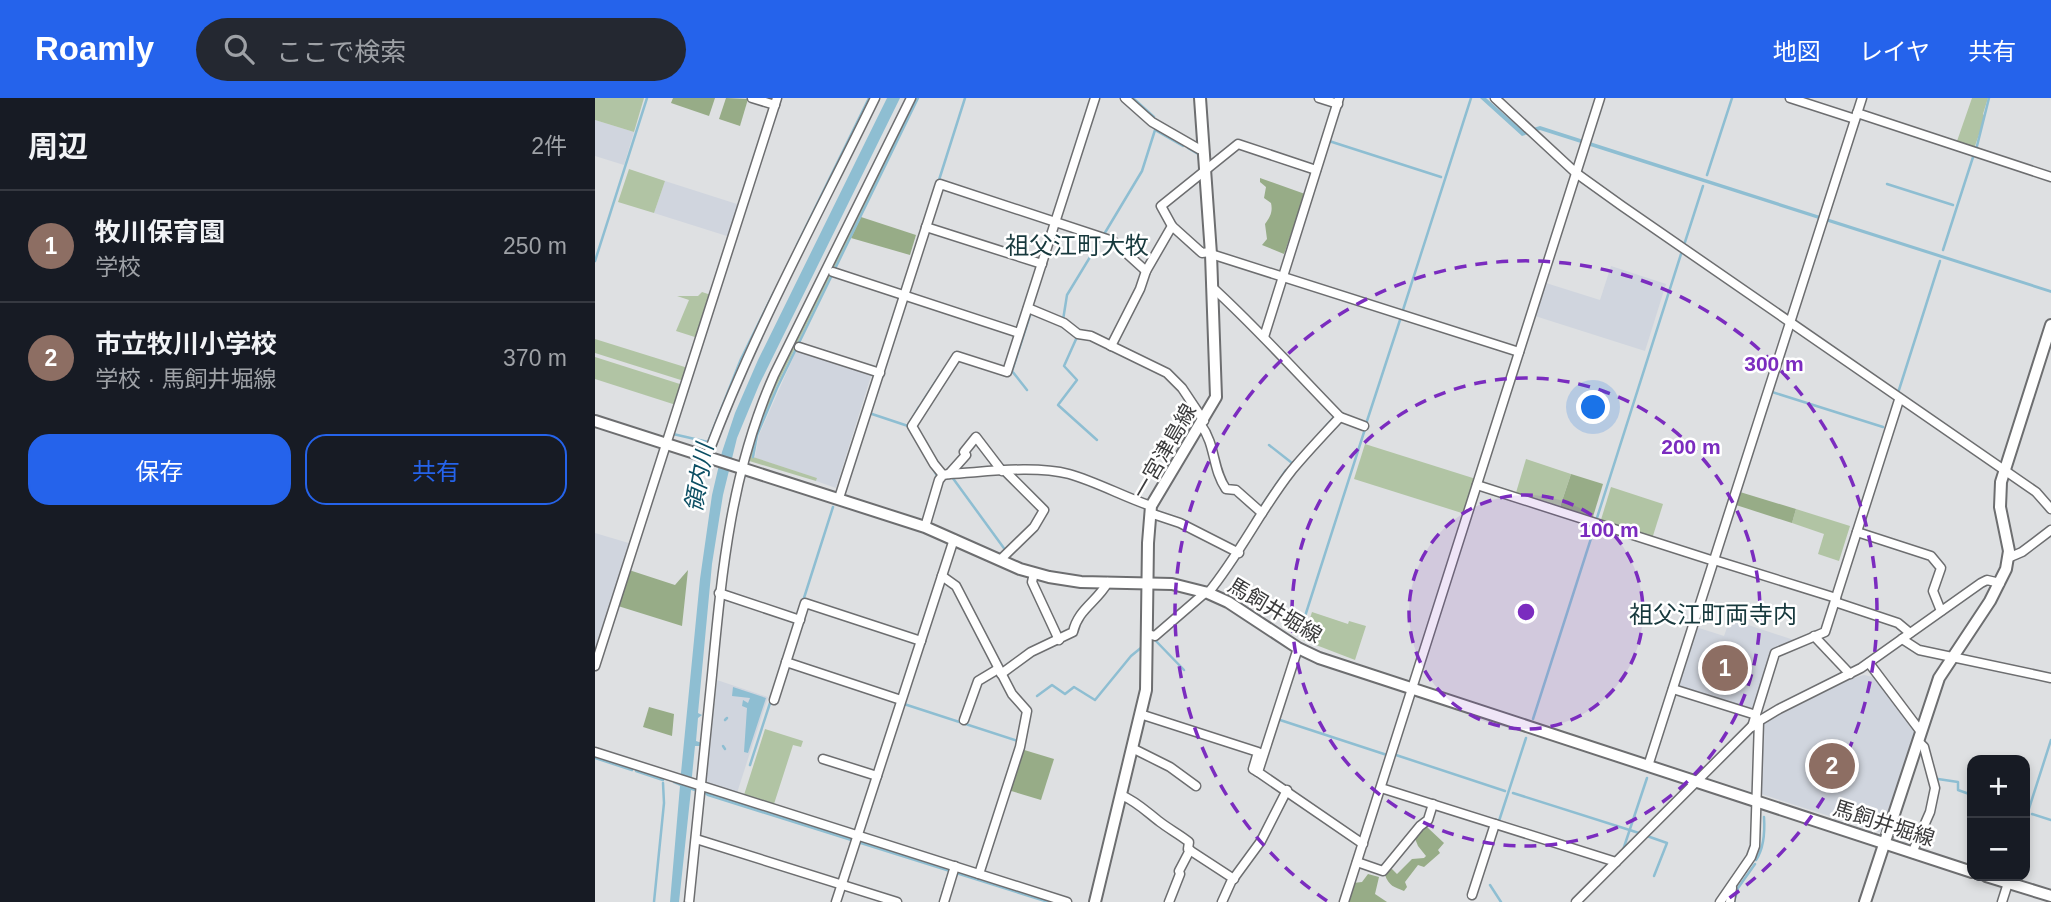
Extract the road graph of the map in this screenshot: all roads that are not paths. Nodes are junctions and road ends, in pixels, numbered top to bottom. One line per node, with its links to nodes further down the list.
1 (752, 98): 13 (street)
2 (875, 98): 45 (street)
3 (911, 98): 46 (street)
4 (1095, 98): 20 (street)
5 (1125, 98): 15 (street)
6 (1200, 98): 15 (main road, 一宮津島線)
7 (1319, 98): 12 (street)
8 (1495, 98): 18 (street)
9 (1600, 98): 18 (street)
10 (1790, 98): 14 (street)
11 (1862, 98): 14 (street)
12 (1338, 101): 16 (street)
13 (776, 102): 44 (street)
14 (1856, 116): 19 (street); 31 (street)
15 (1203, 148): 17 (main road, 一宮津島線)
16 (1316, 170): 17 (street); 27 (street)
17 (1204, 172): 21 (street); 23 (main road, 一宮津島線)
18 (1576, 173): 31 (street); 37 (street)
19 (2051, 177)
20 (1056, 221): 22 (street); 24 (street); 25 (street)
21 (1172, 226): 23 (street); 25 (street)
22 (926, 227): 24 (street); 29 (street)
23 (1210, 253): 27 (street); 28 (main road, 一宮津島線)
24 (1042, 264): 30 (street)
25 (1146, 271): 35 (street)
26 (833, 272): 29 (street)
27 (1282, 276): 34 (street); 37 (street)
28 (1212, 287): 34 (street); 42 (main road, 一宮津島線)
29 (905, 295): 33 (street); 38 (street)
30 (1028, 308): 33 (street); 35 (street)
31 (1790, 323): 39 (street); 62 (street)
32 (2051, 325): 48 (main road)
33 (1019, 333): 49 (street)
34 (1264, 337): 40 (street)
35 (1111, 346): 42 (street)
36 (799, 347): 38 (street)
37 (1519, 352): 50 (street)
38 (880, 373): 51 (street)
39 (1899, 400): 48 (street); 57 (street)
40 (1340, 417): 43 (street); 54 (street)
41 (595, 421): 44 (main road, 馬飼井堀線)
42 (1202, 423): 53 (main road, 一宮津島線); 54 (street)
43 (1364, 426)
44 (666, 444): 45 (main road, 馬飼井堀線); 83 (street)
45 (707, 457): 46 (main road, 馬飼井堀線)
46 (741, 467): 51 (main road, 馬飼井堀線); 68 (street)
47 (1003, 471): 49 (street); 49 (street); 53 (street); 61 (street)
48 (2004, 472): 52 (street); 60 (main road)
49 (946, 475): 55 (street)
50 (1477, 485): 62 (street); 87 (street)
51 (839, 498): 55 (main road, 馬飼井堀線)
52 (2051, 509)
53 (1150, 510): 59 (street); 66 (main road, 一宮津島線)
54 (1262, 513): 59 (street)
55 (925, 527): 58 (main road, 馬飼井堀線)
56 (2051, 530): 60 (street)
57 (1857, 532): 70 (street); 71 (street)
58 (954, 539): 61 (main road, 馬飼井堀線); 64 (street)
59 (1239, 553): 69 (street)
60 (2008, 558): 67 (main road)
61 (1000, 560): 63 (main road, 馬飼井堀線)
62 (1714, 560): 70 (street); 88 (street)
63 (1034, 573): 65 (main road, 馬飼井堀線); 77 (street)
64 (942, 576): 78 (street); 84 (street)
65 (1108, 582): 66 (main road, 馬飼井堀線); 77 (street)
66 (1148, 582): 69 (main road, 馬飼井堀線); 74 (main road, 一宮津島線)
67 (2000, 583): 71 (street); 80 (main road)
68 (719, 593): 72 (street); 102 (street)
69 (1207, 593): 74 (street); 79 (main road, 馬飼井堀線)
70 (1835, 600): 73 (street); 75 (street)
71 (1941, 611): 73 (street)
72 (800, 620): 78 (street); 81 (street)
73 (1910, 633): 76 (street)
74 (1148, 634): 91 (main road, 一宮津島線)
75 (1814, 636): 85 (street); 93 (street)
76 (1902, 639): 80 (street); 82 (street)
77 (1059, 640): 84 (street)
78 (921, 641): 90 (street)
79 (1298, 648): 87 (main road, 馬飼井堀線); 99 (street)
80 (1952, 658): 86 (street); 94 (main road)
81 (786, 662): 89 (street); 90 (street)
82 (1869, 663): 85 (street); 94 (street)
83 (595, 666)
84 (1000, 671): 92 (street); 120 (street)
85 (1850, 674): 93 (street)
86 (2051, 678)
87 (1412, 689): 98 (main road, 馬飼井堀線); 104 (street)
88 (1673, 689): 93 (street); 98 (street)
89 (774, 700)
90 (901, 700): 100 (street)
91 (1140, 714): 95 (main road, 一宮津島線); 99 (street)
92 (964, 720)
93 (1756, 721): 101 (street); 107 (street)
94 (1919, 736): 113 (main road); 115 (street)
95 (1132, 748): 103 (street); 106 (main road, 一宮津島線)
96 (595, 752): 102 (street)
97 (823, 759): 100 (street)
98 (1648, 766): 101 (main road, 馬飼井堀線)
99 (1258, 772): 105 (street)
100 (877, 776): 111 (street)
101 (1696, 782): 107 (main road, 馬飼井堀線); 116 (street)
102 (701, 785): 110 (street); 111 (street)
103 (1196, 786)
104 (1381, 788): 108 (street); 112 (street)
105 (1287, 790): 112 (street); 121 (street)
106 (1121, 795): 114 (street); 134 (main road, 一宮津島線)
107 (1758, 802): 113 (main road, 馬飼井堀線); 125 (street)
108 (1433, 804): 109 (street); 117 (street)
109 (1495, 824): 116 (street); 126 (street)
110 (696, 839): 124 (street); 129 (street)
111 (856, 839): 118 (street); 124 (street)
112 (1363, 844): 117 (street)
113 (1884, 844): 115 (main road, 馬飼井堀線); 141 (main road)
114 (1190, 850): 121 (street); 135 (street)
115 (1912, 853): 119 (main road, 馬飼井堀線)
116 (1616, 862): 138 (street)
117 (1357, 863): 137 (street)
118 (954, 870): 120 (street); 132 (street)
119 (1967, 870)
120 (979, 874): 128 (street)
121 (1234, 878): 136 (street)
122 (2002, 881): 123 (main road)
123 (2008, 883): 127 (main road); 142 (street)
124 (841, 885): 130 (street); 131 (street)
125 (1732, 888): 139 (street); 140 (street)
126 (1472, 895)
127 (2051, 896)
128 (1043, 898): 133 (street)
129 (689, 902)
130 (836, 902)
131 (897, 902)
132 (944, 902)
133 (1067, 902)
134 (1095, 902)
135 (1169, 902)
136 (1222, 902)
137 (1344, 902)
138 (1576, 902)
139 (1720, 902)
140 (1730, 902)
141 (1865, 902)
142 (2002, 902)

